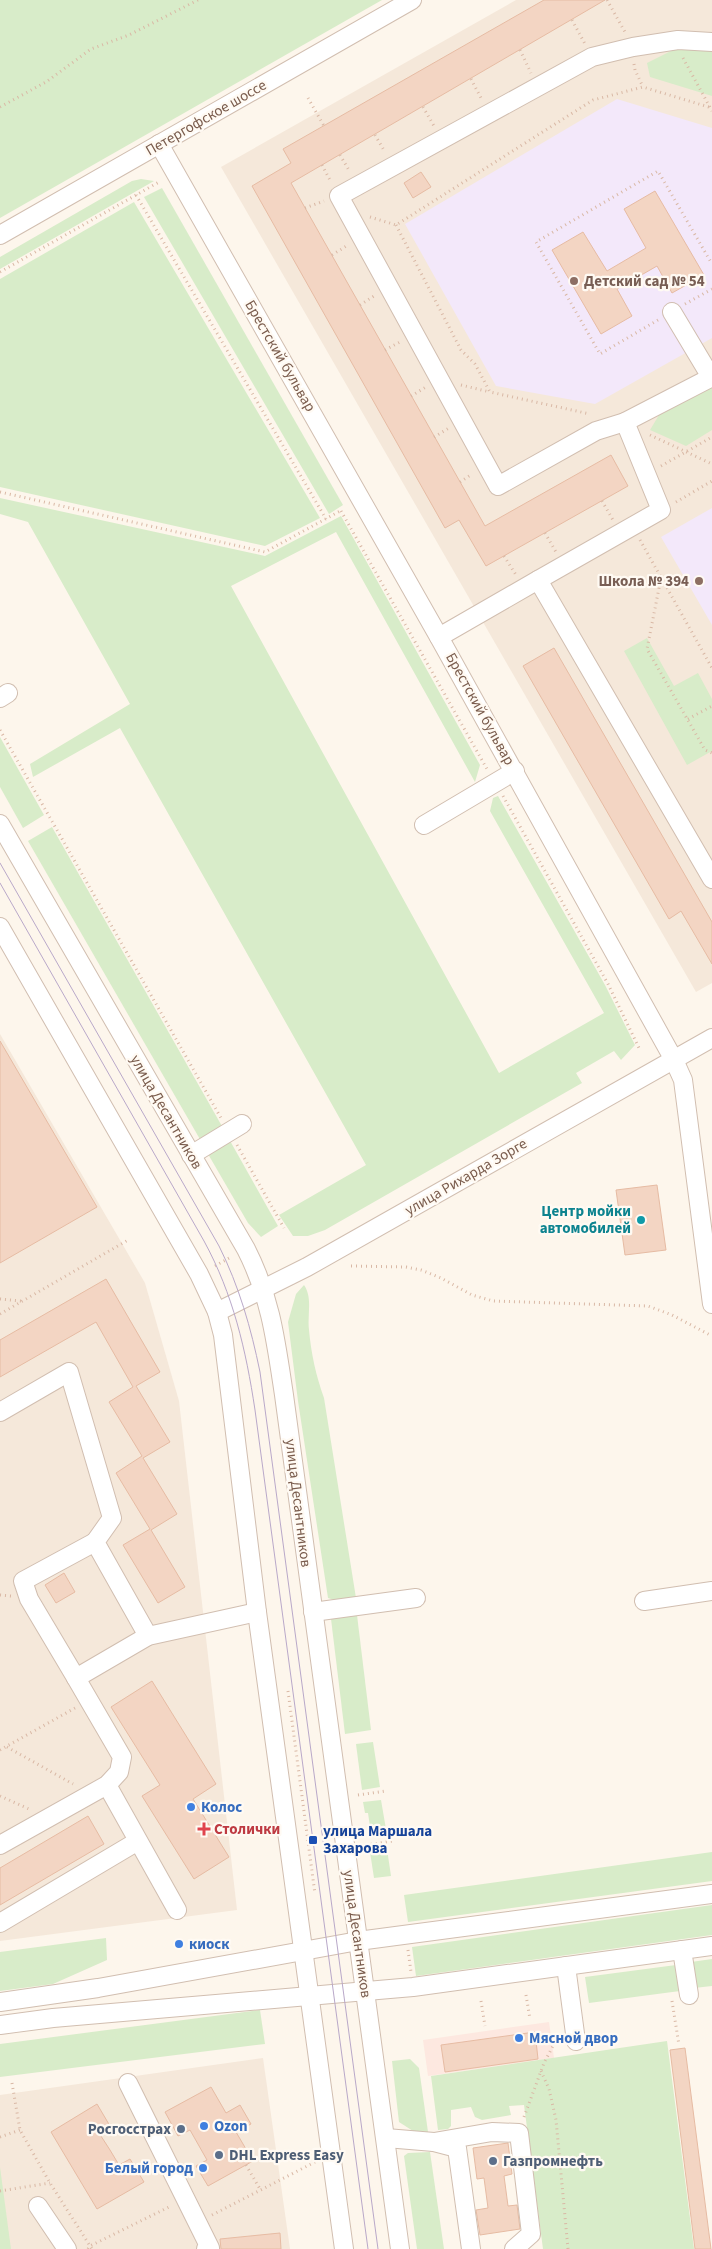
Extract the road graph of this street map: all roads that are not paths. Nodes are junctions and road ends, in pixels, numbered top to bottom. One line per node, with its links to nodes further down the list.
1 (412, 0): 3 (street, Петергофское шоссе)
2 (712, 42): 7 (street)
3 (160, 144): 4 (street, Петергофское шоссе); 9 (street, Брестский бульвар)
4 (0, 235)
5 (672, 312): 6 (street)
6 (712, 377): 7 (street)
7 (625, 422): 8 (street)
8 (538, 580): 9 (street); 13 (street)
9 (439, 637): 10 (street, Брестский бульвар)
10 (515, 771): 12 (street); 16 (street, Брестский бульвар)
11 (0, 824): 18 (street, улица Десантников)
12 (424, 825)
13 (712, 879)
14 (0, 927): 21 (street)
15 (712, 1038): 16 (street, улица Рихарда Зорге)
16 (674, 1060): 19 (street, улица Рихарда Зорге); 20 (street, Брестский бульвар)
17 (237, 1131): 18 (street)
18 (191, 1155): 19 (street, улица Десантников)
19 (264, 1289): 21 (street, улица Рихарда Зорге); 28 (street, улица Десантников)
20 (712, 1304)
21 (217, 1312): 27 (street)
22 (0, 1412): 23 (street)
23 (95, 1542): 29 (street); 30 (street)
24 (712, 1591): 26 (street)
25 (416, 1598): 28 (street)
26 (644, 1601)
27 (257, 1612): 29 (street); 40 (street)
28 (312, 1612): 37 (street, улица Десантников)
29 (148, 1636): 30 (street)
30 (76, 1678): 31 (street)
31 (107, 1785): 32 (street); 33 (street)
32 (138, 1841): 35 (street); 36 (street)
33 (0, 1845)
34 (712, 1894): 37 (street)
35 (177, 1910)
36 (0, 1923)
37 (358, 1941): 40 (street); 42 (street, улица Десантников)
38 (712, 1946): 39 (street)
39 (682, 1950): 41 (street); 44 (street)
40 (303, 1951): 43 (street); 45 (street)
41 (566, 1966): 42 (street); 47 (street)
42 (365, 1990): 43 (street); 49 (street, улица Десантников)
43 (309, 1995): 46 (street); 54 (street)
44 (680, 1997)
45 (0, 2002)
46 (0, 2025)
47 (576, 2041)
48 (128, 2083): 53 (street)
49 (386, 2138): 50 (street); 55 (street, улица Десантников)
50 (434, 2142): 56 (street); 57 (street)
51 (38, 2206): 52 (street)
52 (67, 2249)
53 (206, 2249)
54 (344, 2249)
55 (400, 2249)
56 (470, 2249)
57 (514, 2249)

